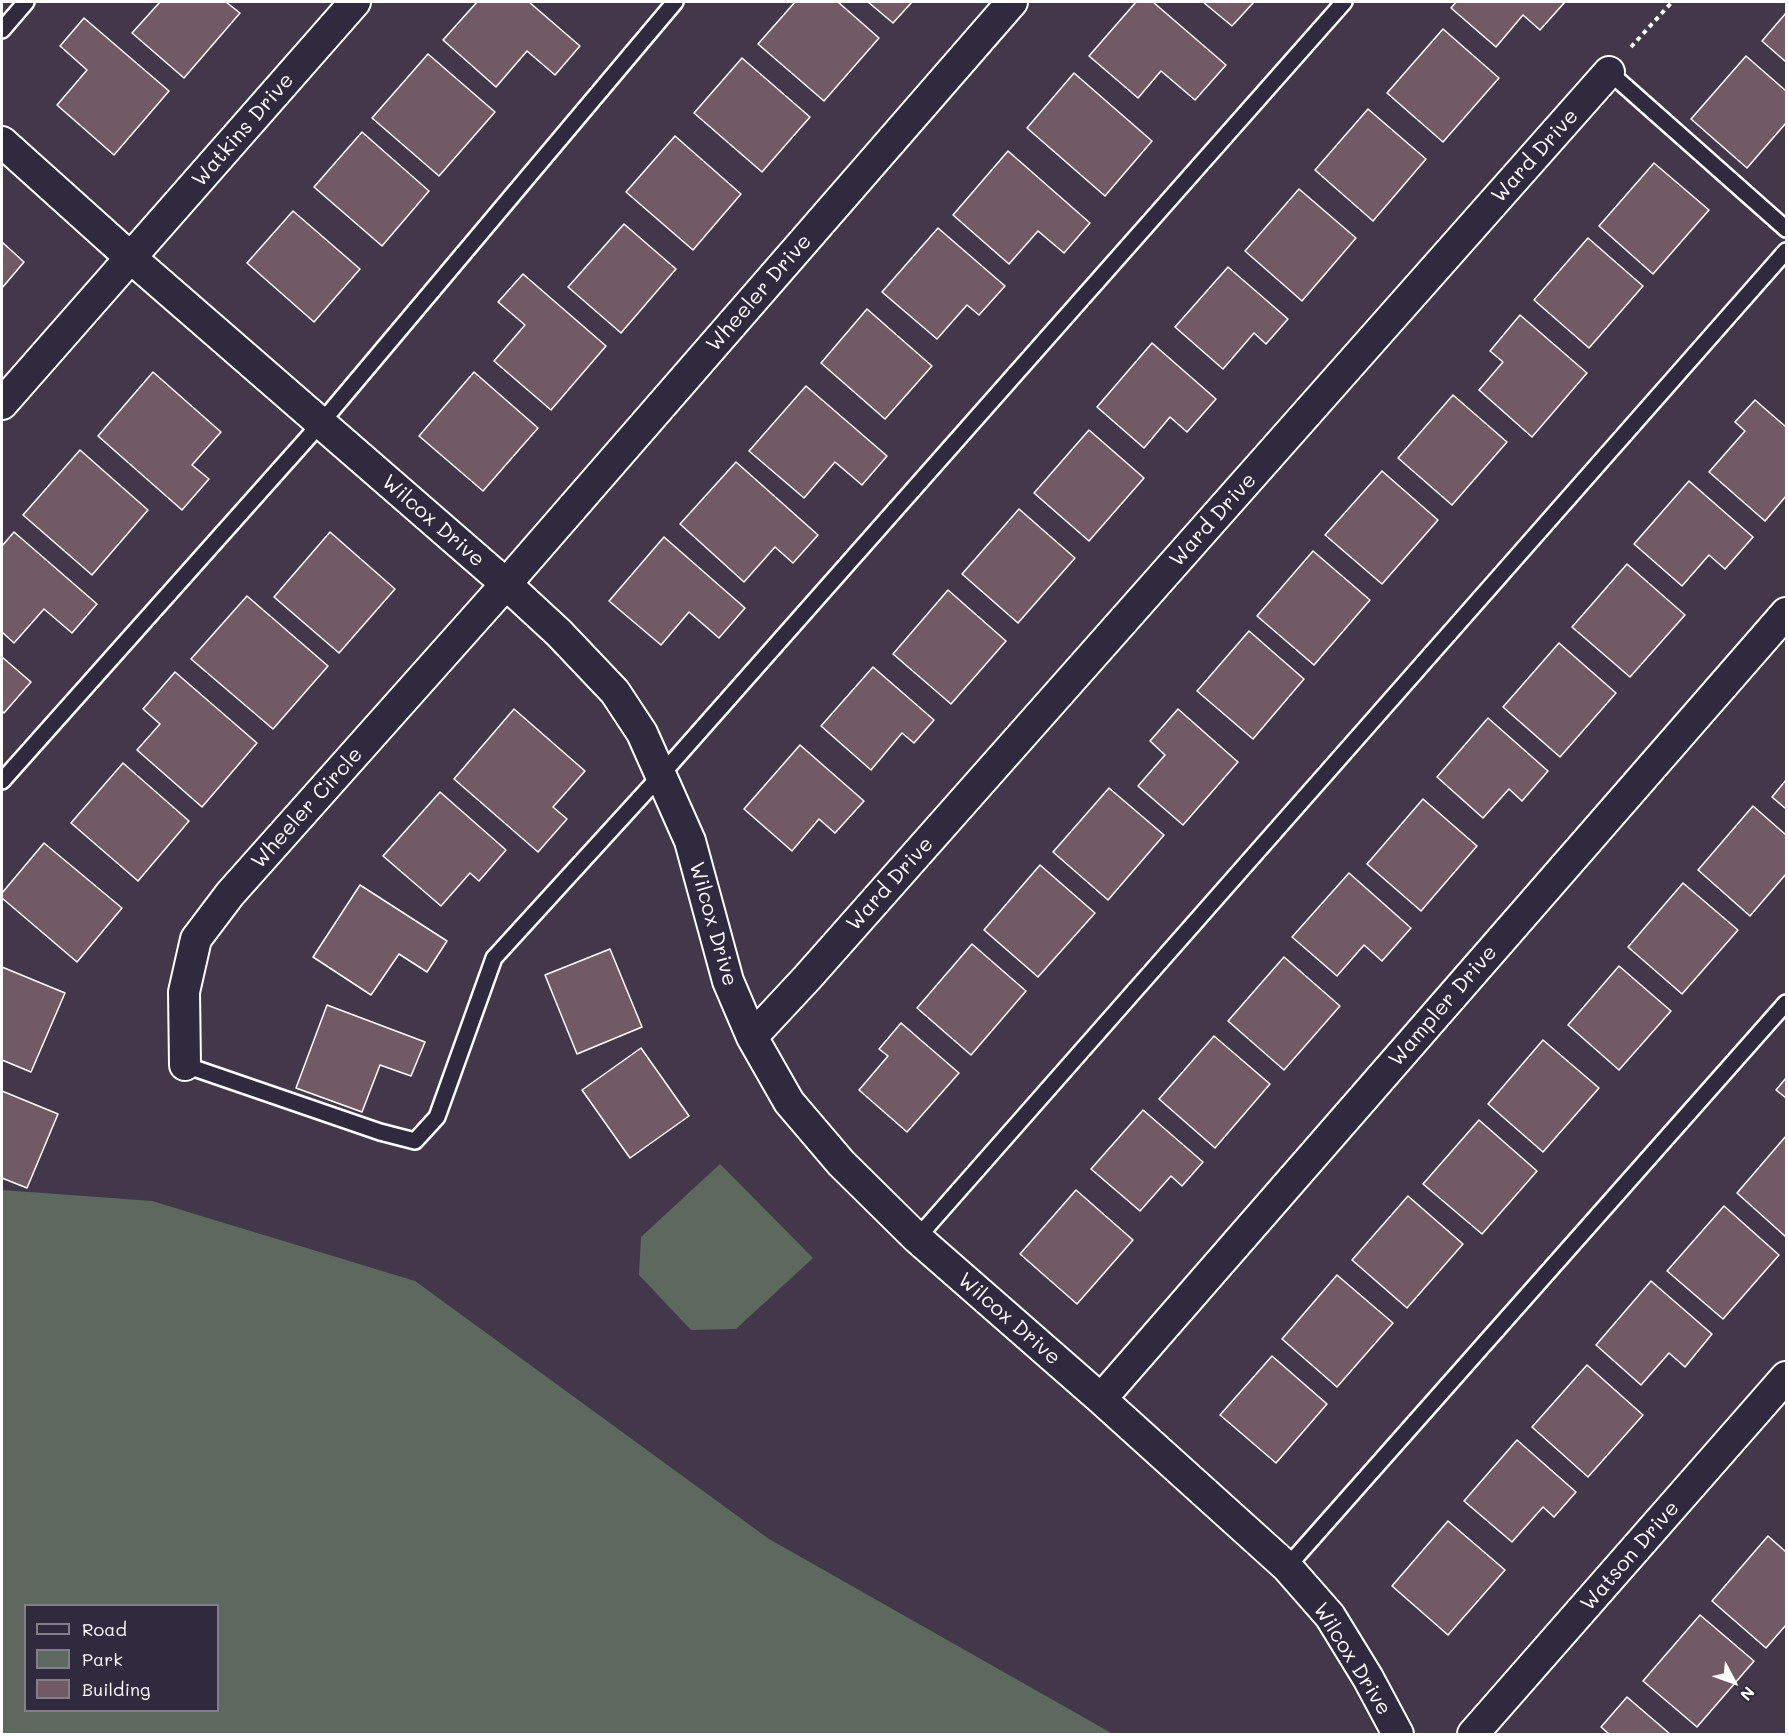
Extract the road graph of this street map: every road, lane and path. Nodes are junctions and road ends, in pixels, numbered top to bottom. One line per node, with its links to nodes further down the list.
1 (26, 2): 7 (lane)
2 (355, 2): 12 (street, Watkins Drive)
3 (675, 2): 14 (lane)
4 (1012, 2): 15 (street, Wheeler Drive)
5 (1344, 2): 17 (lane)
6 (1672, 2): 8 (path)
7 (2, 30)
8 (1609, 72): 10 (lane); 20 (street, Ward Drive)
9 (2, 142): 12 (street, Wilcox Drive)
10 (1786, 229)
11 (1786, 251): 22 (lane)
12 (131, 258): 13 (street, Watkins Drive); 14 (street, Wilcox Drive)
13 (2, 404)
14 (321, 423): 15 (street, Wilcox Drive); 18 (lane)
15 (506, 584): 17 (street, Wilcox Drive); 21 (street, Wheeler Circle)
16 (1786, 613): 24 (street, Wampler Drive)
17 (661, 775): 20 (street, Wilcox Drive); 21 (lane)
18 (2, 781)
19 (1786, 1003): 25 (lane)
20 (752, 1038): 22 (street, Wilcox Drive)
21 (185, 1065)
22 (917, 1238): 24 (street, Wilcox Drive)
23 (1786, 1377): 27 (street, Watson Drive)
24 (1101, 1399): 25 (street, Wilcox Drive)
25 (1287, 1567): 26 (street, Wilcox Drive)
26 (1398, 1734)
27 (1473, 1734)

